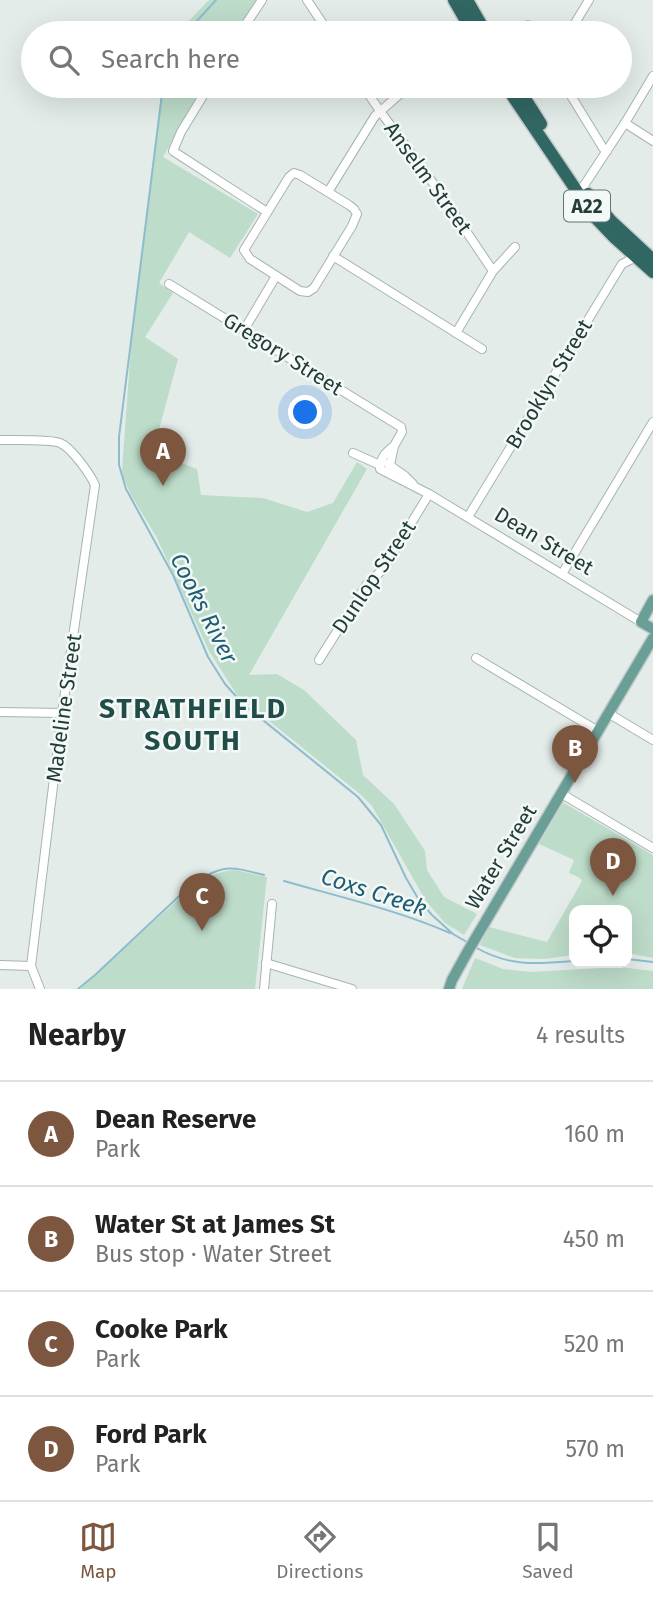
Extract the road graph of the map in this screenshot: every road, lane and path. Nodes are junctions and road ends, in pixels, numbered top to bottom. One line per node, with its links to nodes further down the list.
1 (262, 0): 5 (street)
2 (307, 0): 6 (street)
3 (589, 0): 8 (street)
4 (462, 2): 7 (highway)
5 (248, 21)
6 (321, 21)
7 (471, 21)
8 (576, 21)
9 (653, 76): 17 (street)
10 (202, 98): 22 (street)
11 (371, 98): 16 (street, Anselm Street)
12 (395, 98): 16 (street)
13 (514, 98): 25 (highway, A22)
14 (572, 98): 19 (street)
15 (526, 100): 20 (highway, A22)
16 (380, 111): 21 (street); 27 (street, Anselm Street)
17 (625, 123): 18 (street); 19 (street)
18 (653, 141)
19 (607, 151): 20 (street)
20 (583, 187): 26 (highway, A22)
21 (328, 192): 22 (street); 24 (street)
22 (267, 212): 29 (street)
23 (515, 247): 27 (street)
24 (333, 256): 29 (street); 32 (street)
25 (636, 257): 28 (highway, A22); 42 (street, Brooklyn Street)
26 (653, 260)
27 (493, 271): 32 (street)
28 (653, 272)
29 (276, 276): 31 (street)
30 (169, 284): 31 (street, Gregory Street)
31 (244, 330): 36 (street, Gregory Street)
32 (456, 333): 33 (street)
33 (482, 349)
34 (653, 422): 43 (street)
35 (0, 440): 51 (street, Madeline Street)
36 (394, 446): 38 (street); 39 (street)
37 (353, 453): 38 (street, Dean Street)
38 (380, 465): 39 (street, Dean Street); 40 (street, Dean Street)
39 (390, 465): 40 (street, Dean Street)
40 (416, 486): 41 (street, Dean Street)
41 (429, 494): 42 (street, Dean Street); 49 (street, Dunlop Street)
42 (468, 517): 43 (street, Dean Street)
43 (562, 574): 45 (street, Dean Street)
44 (653, 600): 45 (main road)
45 (641, 622): 46 (main road, Dean Street)
46 (653, 629)
47 (653, 638): 52 (main road, Water Street)
48 (476, 657): 53 (street)
49 (319, 660)
50 (0, 712): 51 (street)
51 (62, 713): 60 (street, Madeline Street)
52 (608, 713): 53 (main road, Water Street); 54 (street)
53 (598, 731): 55 (main road, Water Street)
54 (653, 740)
55 (562, 794): 56 (street); 64 (main road, Water Street)
56 (653, 848)
57 (272, 904): 58 (street)
58 (267, 963): 62 (street); 63 (street)
59 (0, 965): 60 (street)
60 (31, 966): 61 (street, Madeline Street)
61 (40, 989)
62 (264, 989)
63 (352, 989)
64 (449, 989)

